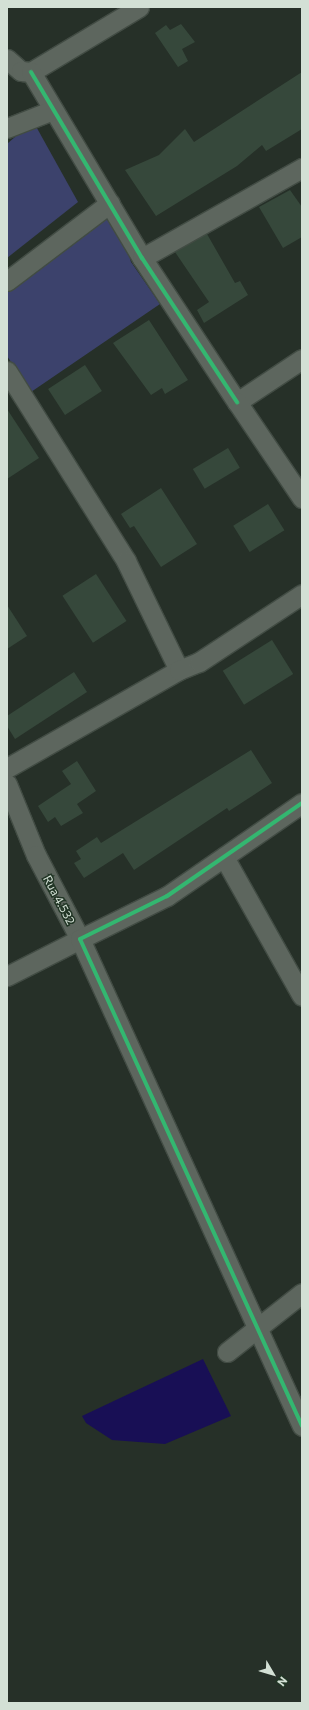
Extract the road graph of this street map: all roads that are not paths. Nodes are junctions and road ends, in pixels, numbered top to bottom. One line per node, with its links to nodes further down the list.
1 (139, 7): 3 (street)
2 (7, 59): 3 (street)
3 (31, 72): 4 (street)
4 (52, 110): 5 (street); 7 (street)
5 (7, 128)
6 (302, 168): 8 (street)
7 (110, 203): 8 (street); 9 (street)
8 (142, 258): 12 (street)
9 (7, 281)
10 (302, 359): 12 (street)
11 (7, 371): 15 (street)
12 (237, 402): 13 (street)
13 (302, 498)
14 (302, 594): 15 (street)
15 (179, 670): 16 (street)
16 (7, 768)
17 (7, 784): 20 (street, Rua 4.532)
18 (302, 803): 19 (street)
19 (224, 857): 20 (street); 22 (street)
20 (80, 939): 21 (street, Rua 4.532); 24 (street)
21 (7, 976)
22 (302, 996)
23 (302, 1293): 24 (street)
24 (257, 1332): 25 (street); 26 (street)
25 (227, 1352)
26 (302, 1426)

